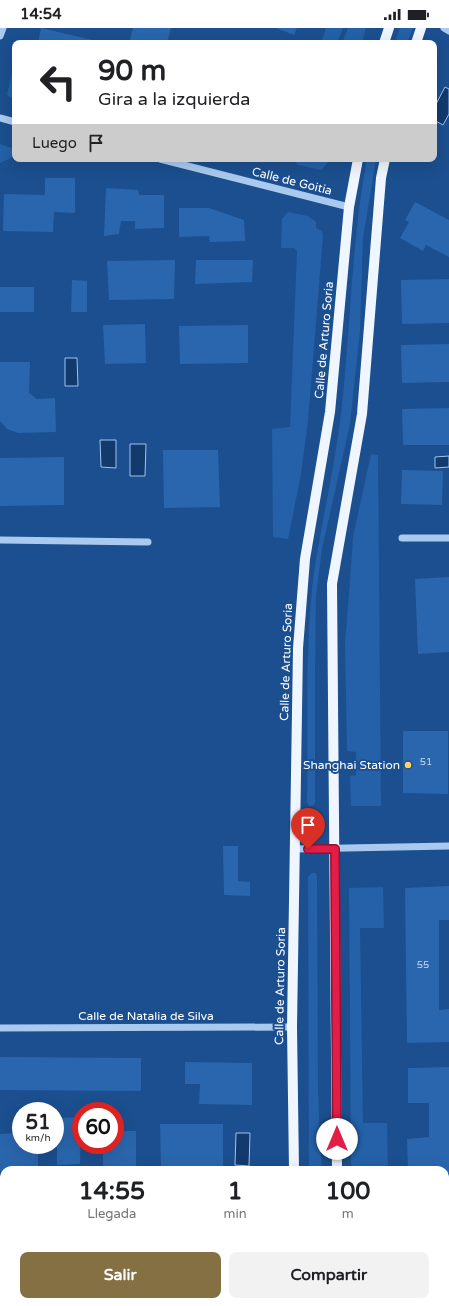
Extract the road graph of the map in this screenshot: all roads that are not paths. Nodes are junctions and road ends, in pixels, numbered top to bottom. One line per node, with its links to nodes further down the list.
1 (2, 28): 6 (street)
2 (388, 28): 7 (main road)
3 (421, 28): 8 (main road)
4 (444, 28): 5 (street)
5 (449, 30)
6 (0, 36)
7 (385, 40)
8 (417, 40)
9 (0, 118): 10 (street)
10 (12, 121)
11 (172, 162): 14 (street, Calle de Goitia)
12 (357, 162): 14 (main road, Calle de Arturo Soria)
13 (384, 162): 21 (main road)
14 (349, 207): 20 (main road, Calle de Arturo Soria)
15 (402, 538): 16 (street)
16 (449, 538)
17 (0, 540): 18 (street)
18 (148, 542)
19 (449, 846): 21 (street)
20 (295, 849): 21 (street); 22 (main road, Calle de Arturo Soria)
21 (335, 849): 25 (main road)
22 (292, 1027): 23 (street, Calle de Natalia de Silva); 24 (main road, Calle de Arturo Soria)
23 (0, 1028)
24 (294, 1166)
25 (337, 1166)

